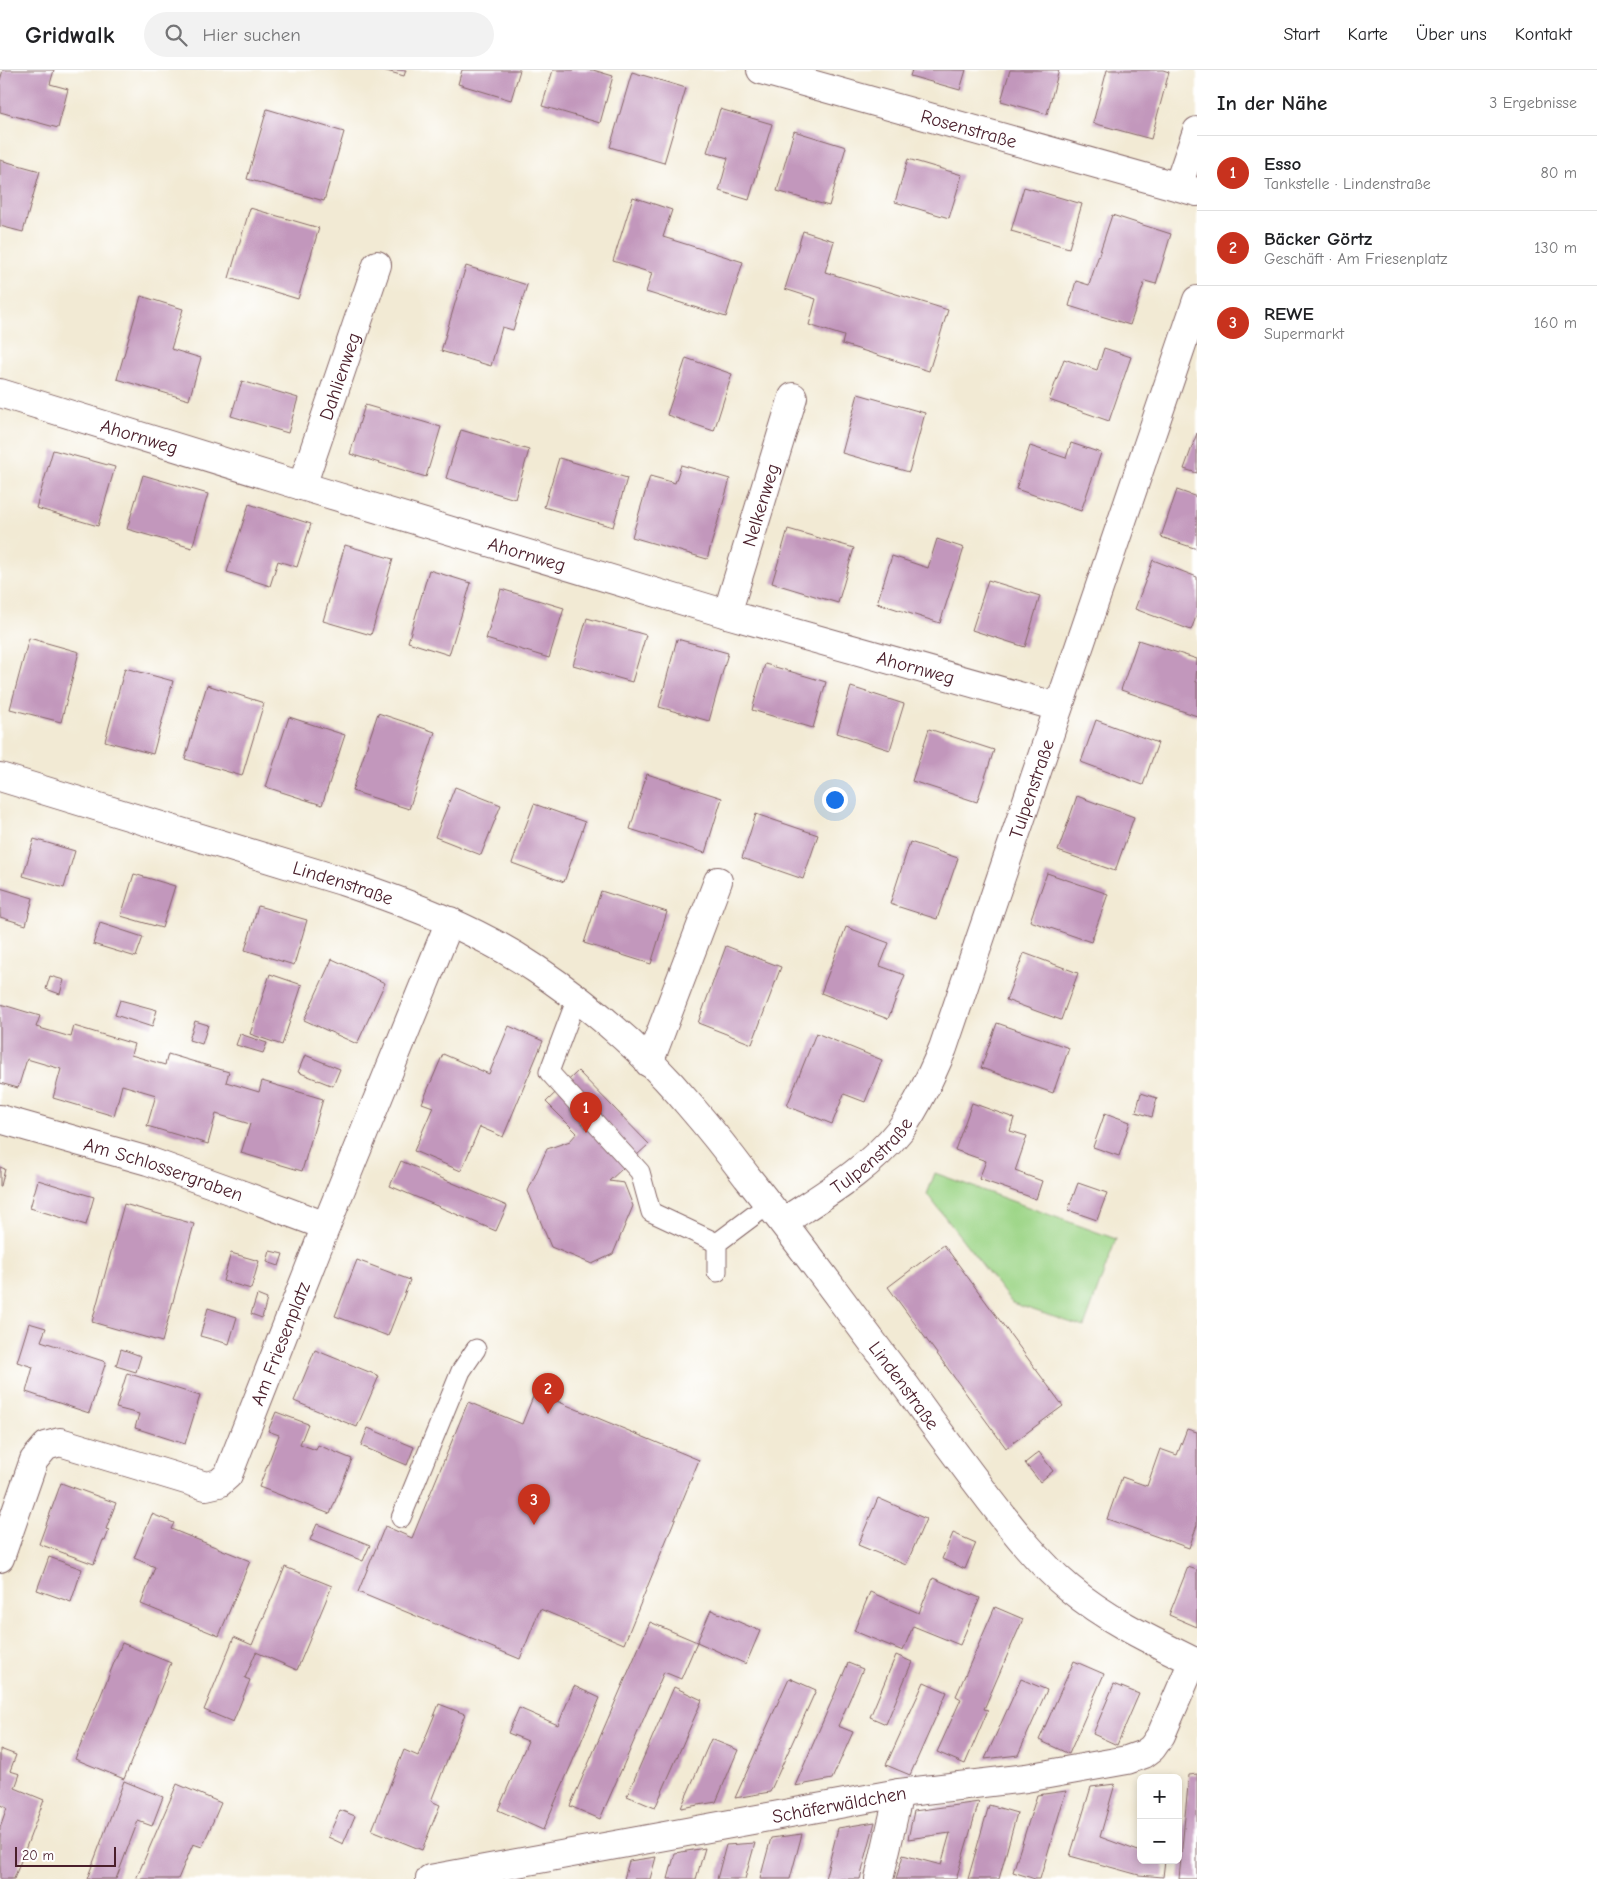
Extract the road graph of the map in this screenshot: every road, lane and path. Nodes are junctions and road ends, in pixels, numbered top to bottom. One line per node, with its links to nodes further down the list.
1 (761, 70): 3 (street, Rosenstraße)
2 (1197, 131): 3 (street, Rosenstraße)
3 (1188, 189)
4 (377, 265): 8 (street, Dahlienweg)
5 (1197, 300): 10 (street, Tulpenstraße)
6 (0, 393): 8 (street, Ahornweg)
7 (793, 397): 9 (street, Nelkenweg)
8 (302, 486): 9 (street, Ahornweg)
9 (727, 614): 10 (street, Ahornweg)
10 (1058, 706): 17 (street, Tulpenstraße)
11 (0, 777): 13 (street, Lindenstraße)
12 (718, 881): 15 (street)
13 (450, 921): 14 (street, Lindenstraße); 18 (street, Am Friesenplatz)
14 (577, 998): 15 (street, Lindenstraße); 19 (lane)
15 (649, 1063): 17 (street, Lindenstraße)
16 (0, 1119): 18 (street, Am Schlossergraben)
17 (776, 1213): 19 (lane); 24 (street, Lindenstraße)
18 (326, 1226): 23 (street, Am Friesenplatz)
19 (717, 1243): 20 (lane)
20 (717, 1272)
21 (476, 1349): 22 (lane)
22 (401, 1518)
23 (0, 1558)
24 (1195, 1662): 25 (street, Schäferwäldchen)
25 (899, 1793): 26 (street, Schäferwäldchen); 27 (street)
26 (430, 1879)
27 (878, 1879)

